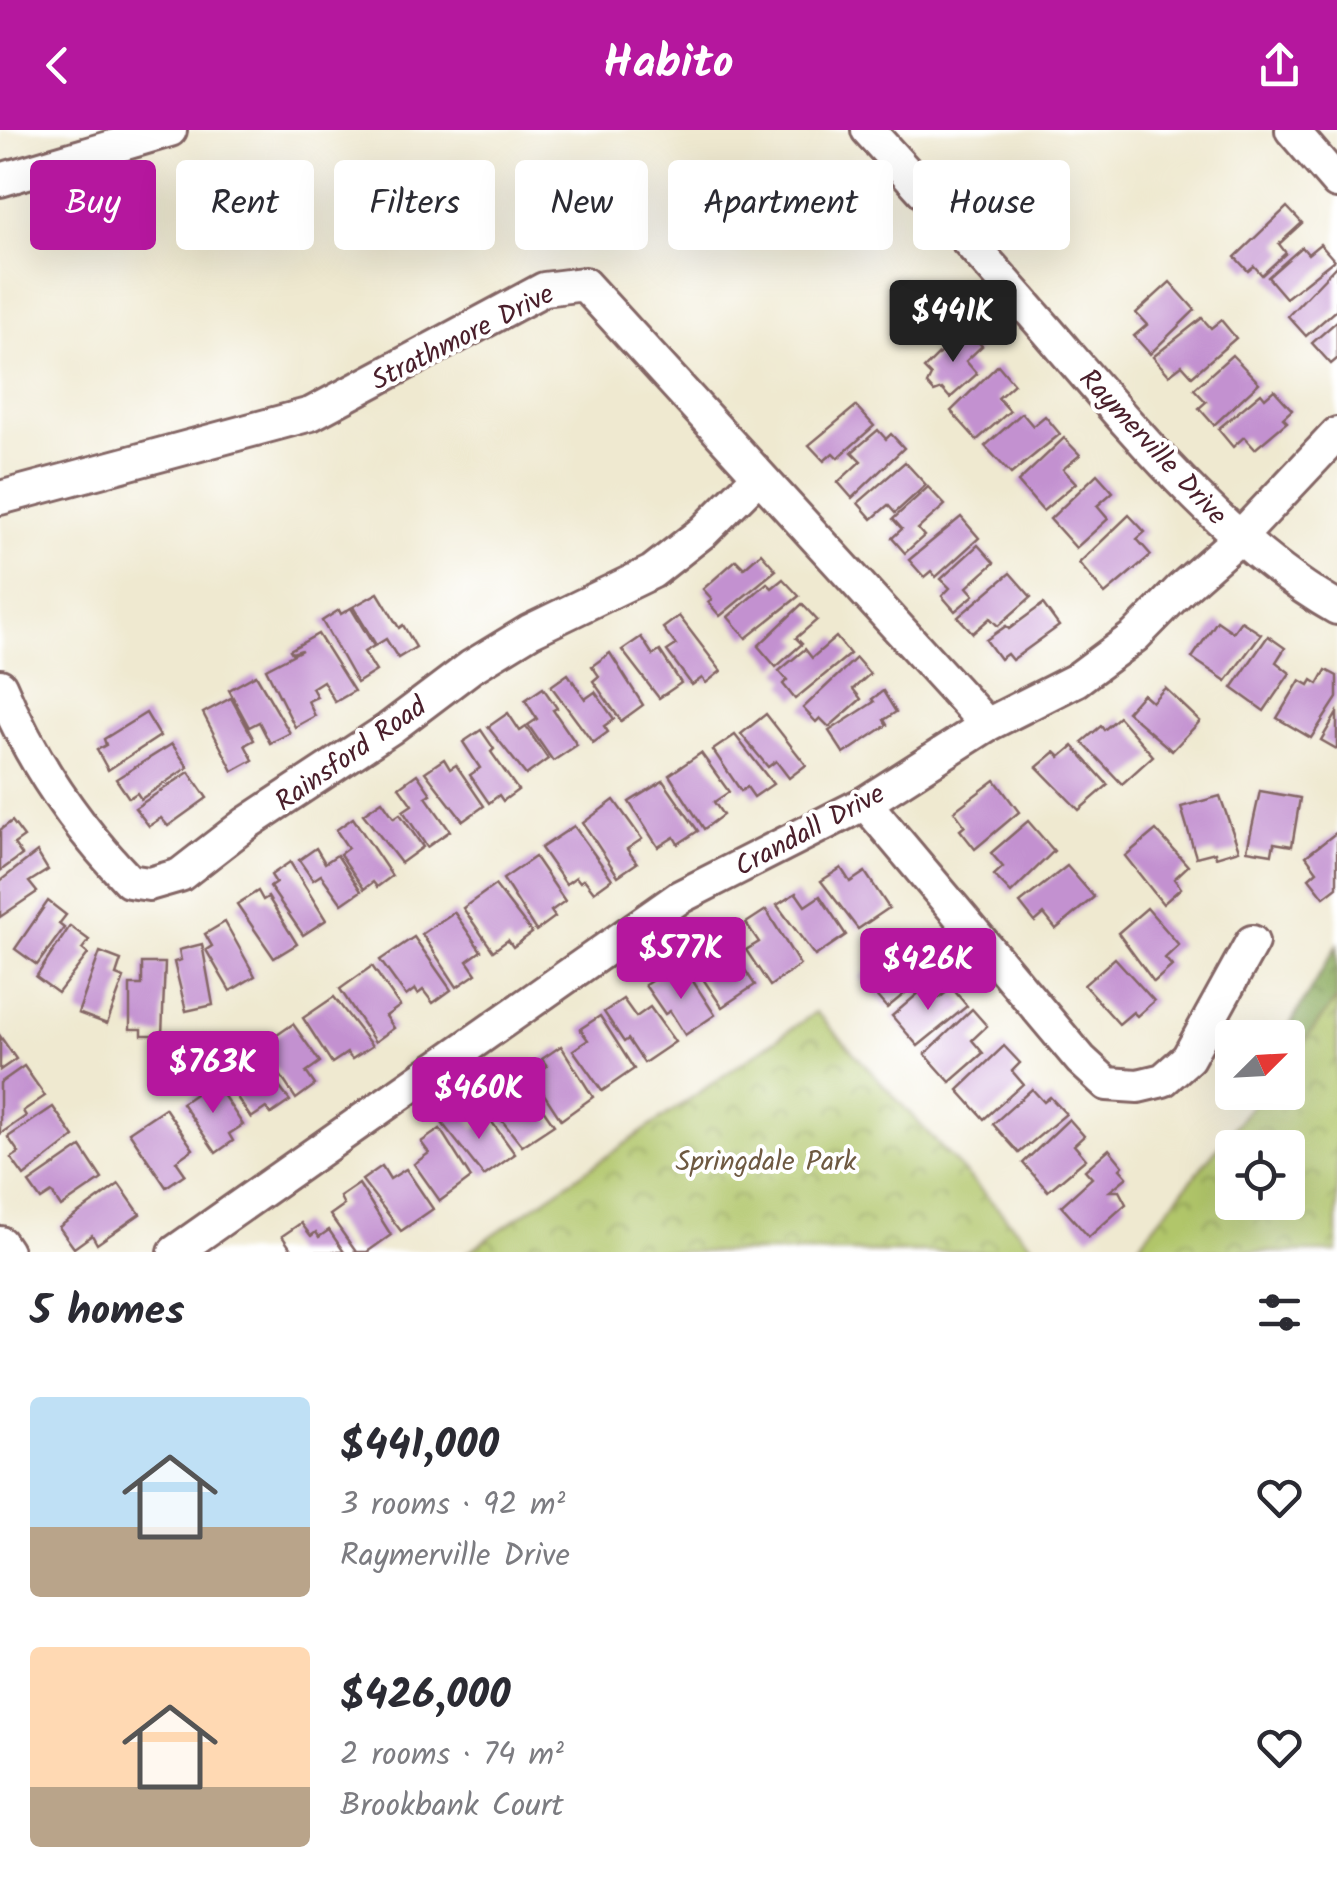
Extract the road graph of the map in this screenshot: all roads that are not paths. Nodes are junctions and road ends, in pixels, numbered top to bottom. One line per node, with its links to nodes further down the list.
1 (170, 130): 4 (street)
2 (868, 130): 9 (street, Raymerville Drive)
3 (1292, 130): 5 (street)
4 (0, 180)
5 (1337, 182)
6 (1337, 434): 9 (street, Crandall Drive)
7 (758, 477): 8 (street, Strathmore Drive); 11 (street, Rainsford Road); 12 (street, Strathmore Drive)
8 (0, 498)
9 (1240, 537): 10 (street, Raymerville Drive); 12 (street, Crandall Drive)
10 (1337, 608)
11 (0, 686)
12 (987, 725): 13 (street, Crandall Drive)
13 (865, 804): 14 (street); 17 (street, Crandall Drive)
14 (1252, 942)
15 (0, 1243): 16 (street)
16 (6, 1252)
17 (175, 1252)

